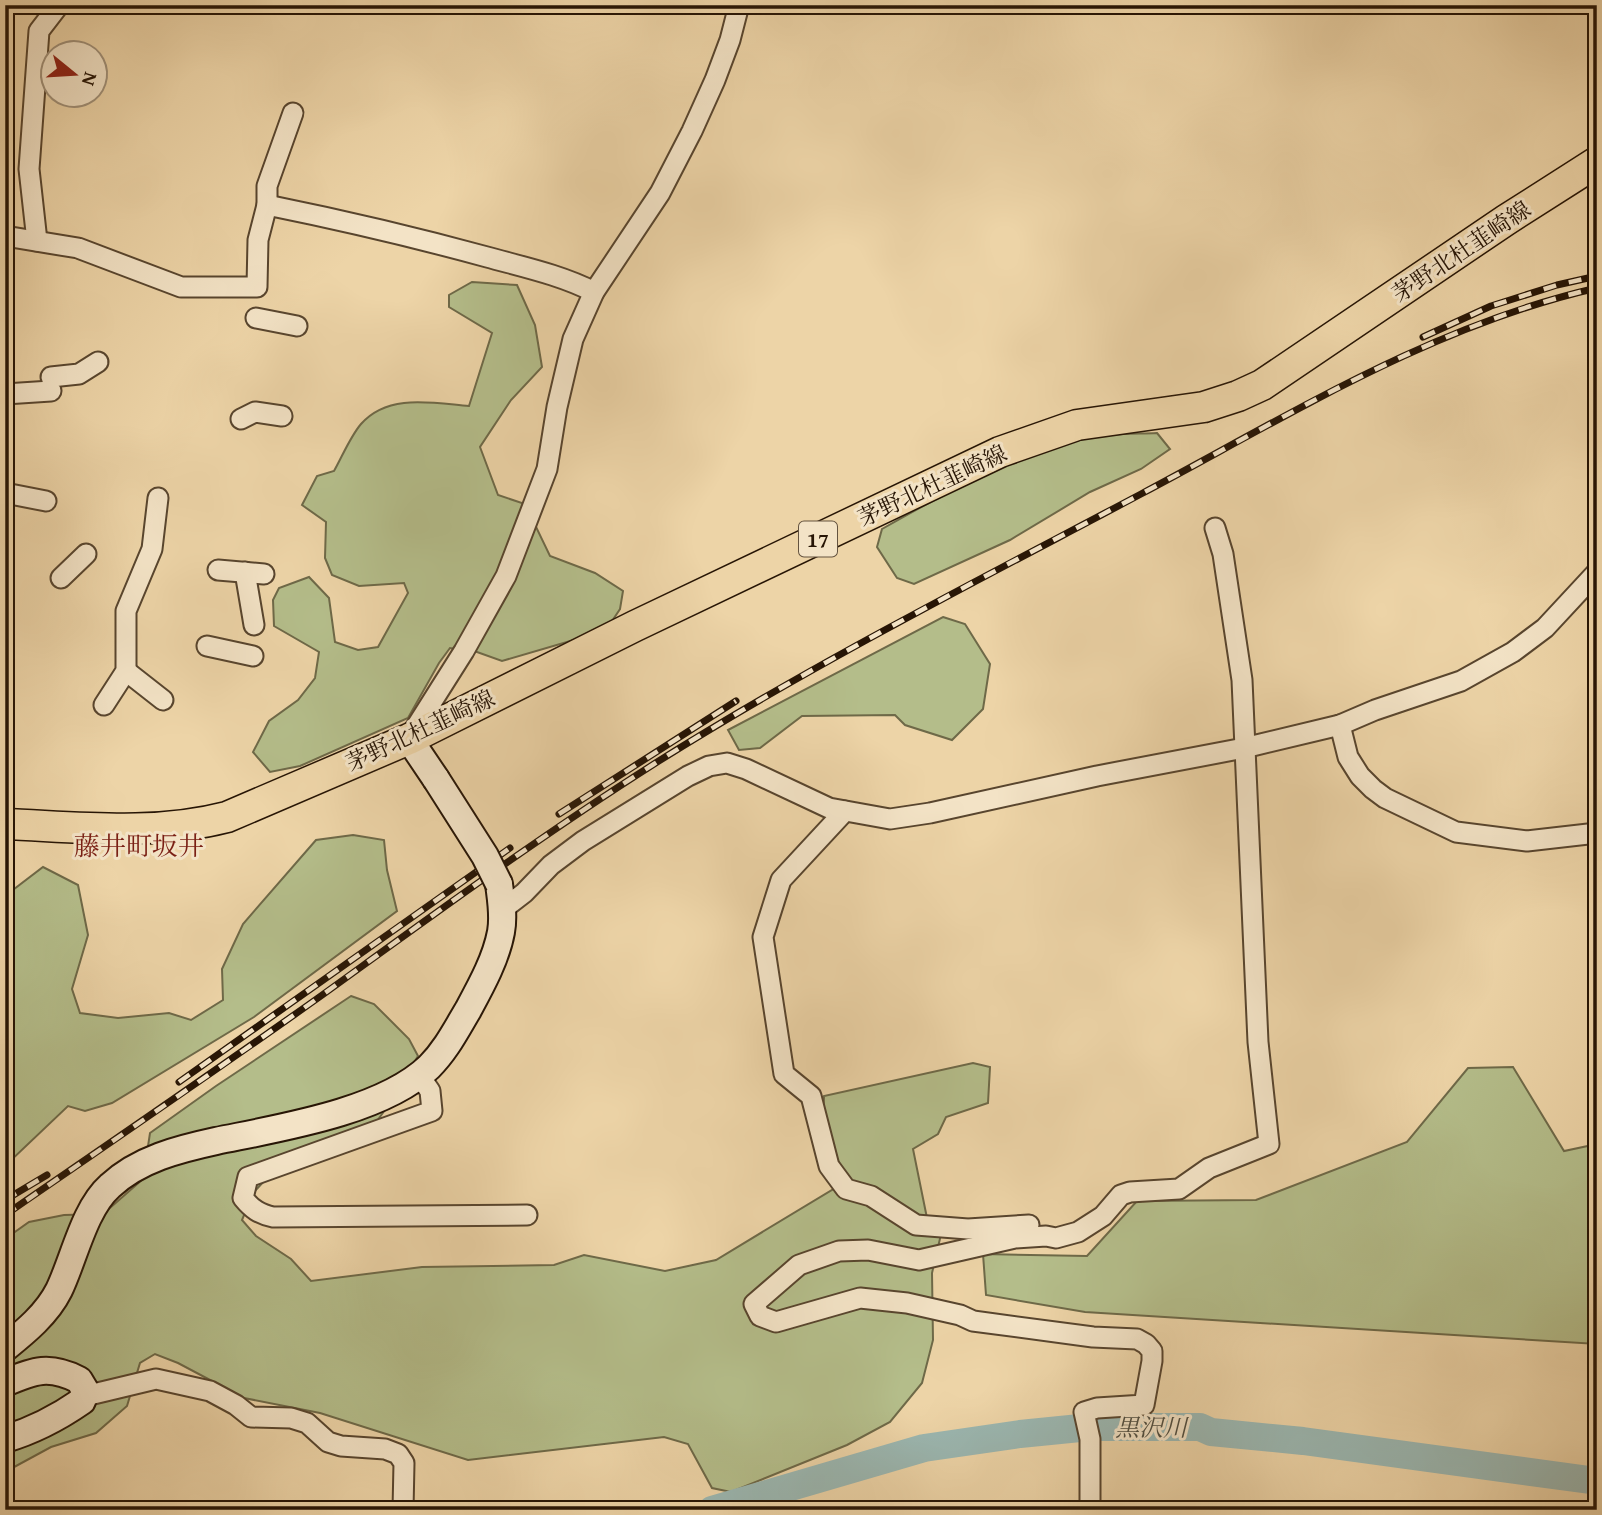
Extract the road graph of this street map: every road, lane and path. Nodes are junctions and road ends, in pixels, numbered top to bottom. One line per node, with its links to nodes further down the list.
1 (59, 5): 7 (street)
2 (739, 5): 8 (street)
3 (293, 113): 5 (street)
4 (1597, 162): 30 (main road, 茅野北杜韮崎線 / 17)
5 (267, 205): 7 (street); 8 (street)
6 (5, 236): 7 (street)
7 (37, 241)
8 (594, 292): 30 (street)
9 (256, 318): 10 (street)
10 (298, 326)
11 (98, 362): 12 (street)
12 (5, 394)
13 (282, 416): 14 (street)
14 (240, 419)
15 (5, 493): 17 (street)
16 (158, 498): 26 (street)
17 (47, 501)
18 (1215, 528): 31 (street)
19 (86, 554): 22 (street)
20 (218, 570): 23 (street)
21 (1597, 572): 29 (street)
22 (61, 578)
23 (254, 625)
24 (206, 646): 25 (street)
25 (253, 656)
26 (126, 671): 27 (street); 28 (street)
27 (163, 700)
28 (104, 705)
29 (1340, 725): 31 (street); 34 (street)
30 (409, 739): 33 (main road, 茅野北杜韮崎線 / 17); 35 (street, bridge)
31 (1244, 748): 32 (street); 38 (street)
32 (845, 811): 35 (street); 38 (street)
33 (5, 824)
34 (1597, 833)
35 (500, 897): 36 (street)
36 (419, 1075): 37 (street); 39 (street)
37 (527, 1215)
38 (1046, 1236): 44 (street)
39 (5, 1348)
40 (5, 1383): 41 (street)
41 (85, 1396): 42 (street); 43 (street)
42 (5, 1439)
43 (403, 1510)
44 (1090, 1510)

